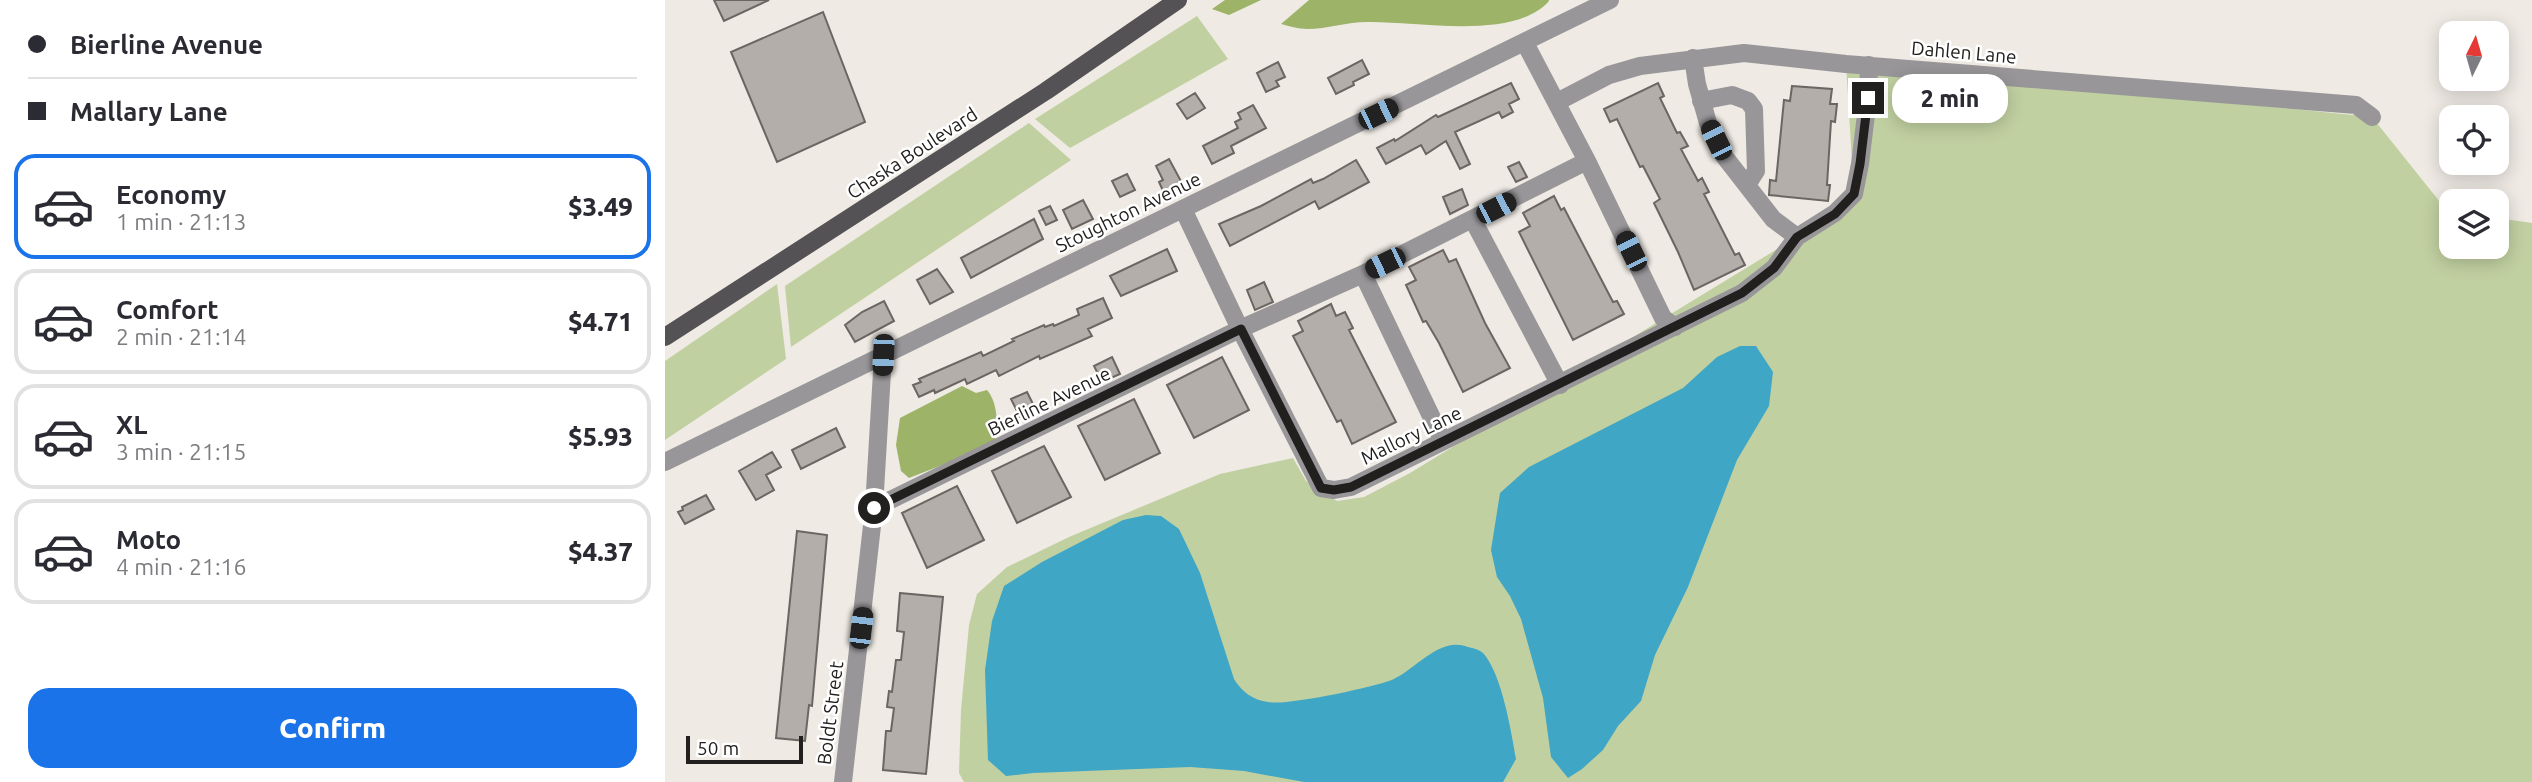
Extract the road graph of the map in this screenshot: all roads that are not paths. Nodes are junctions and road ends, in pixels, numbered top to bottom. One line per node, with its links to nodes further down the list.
1 (1178, 0): 17 (main road, Chaska Boulevard)
2 (1610, 0): 3 (street, Stoughton Avenue)
3 (1525, 43): 7 (street); 11 (street, Stoughton Avenue)
4 (1693, 58): 5 (street, Dahlen Lane); 6 (street); 7 (street, Dahlen Lane)
5 (1868, 65): 8 (street, Dahlen Lane); 13 (street)
6 (1701, 101): 10 (street); 10 (street)
7 (1557, 102): 9 (street)
8 (2372, 117)
9 (1587, 161): 12 (street, Bierline Avenue); 15 (street)
10 (1747, 185): 13 (street)
11 (1183, 209): 16 (street); 18 (street, Stoughton Avenue)
12 (1473, 220): 14 (street, Bierline Avenue); 19 (street)
13 (1797, 237): 15 (street, Mallory Lane)
14 (1363, 274): 16 (street, Bierline Avenue); 20 (street)
15 (1675, 327): 19 (street, Mallory Lane)
16 (1241, 329): 20 (street, Mallory Lane); 22 (street, Bierline Avenue)
17 (665, 337)
18 (883, 355): 21 (street, Stoughton Avenue); 22 (street, Boldt Street)
19 (1560, 385): 20 (street, Mallory Lane)
20 (1443, 442)
21 (665, 461)
22 (874, 508): 23 (street, Boldt Street)
23 (843, 782)

